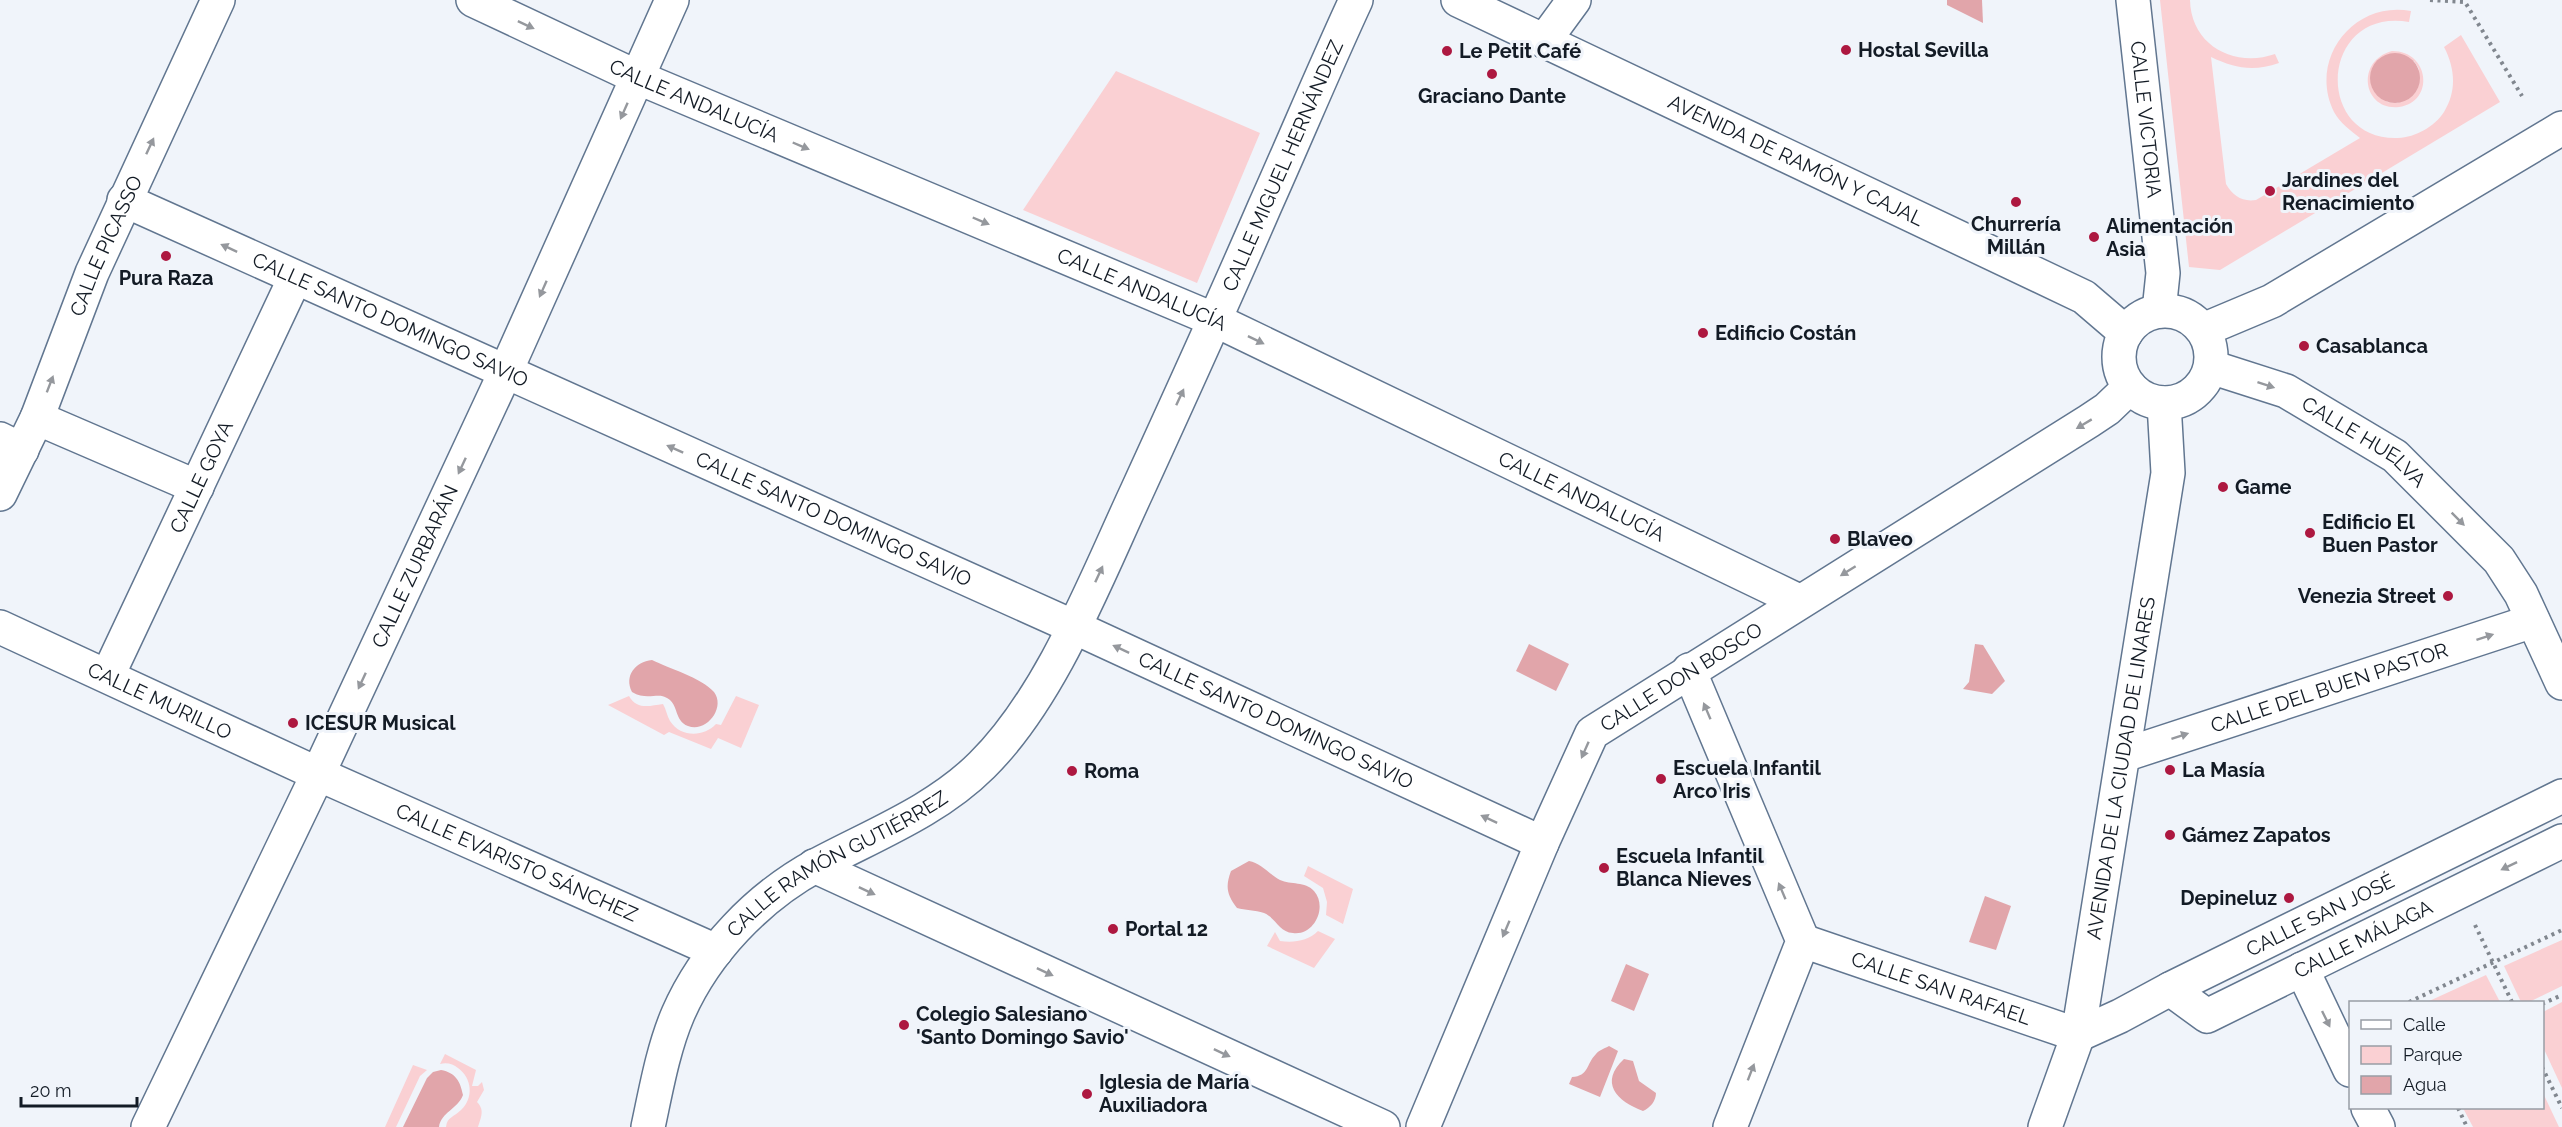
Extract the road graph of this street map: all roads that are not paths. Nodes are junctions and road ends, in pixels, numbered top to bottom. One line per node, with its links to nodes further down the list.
1 (218, 0): 11 (street, CALLE PICASSO, one-way to 1)
2 (473, 0): 9 (street, CALLE ANDALUCÍA, one-way to 9)
3 (672, 0): 9 (street, CALLE ZURBARÁN)
4 (1356, 0): 14 (street, CALLE MIGUEL HERNÁNDEZ)
5 (1458, 0): 8 (street, AVENIDA DE RAMÓN Y CAJAL)
6 (1574, 0): 8 (street)
7 (2133, 0): 13 (street, CALLE VICTORIA)
8 (1544, 41): 16 (street, AVENIDA DE RAMÓN Y CAJAL)
9 (639, 78): 14 (street, CALLE ANDALUCÍA, one-way to 14); 18 (street, CALLE ZURBARÁN, one-way to 18)
10 (2562, 128): 15 (street)
11 (124, 200): 12 (street, CALLE SANTO DOMINGO SAVIO, one-way to 11); 21 (street, CALLE PICASSO, one-way to 11)
12 (295, 278): 18 (street, CALLE SANTO DOMINGO SAVIO); 23 (street, CALLE GOYA)
13 (2159, 311): 15 (street); 16 (street)
14 (1215, 320): 25 (street, CALLE ANDALUCÍA, one-way to 25); 28 (street, CALLE MIGUEL HERNÁNDEZ, one-way to 14)
15 (2203, 330): 17 (street)
16 (2126, 333): 19 (street)
17 (2211, 367): 20 (street); 26 (street, CALLE HUELVA, one-way to 26)
18 (505, 373): 28 (street, CALLE SANTO DOMINGO SAVIO, one-way to 18); 33 (street, CALLE ZURBARÁN, one-way to 33)
19 (2130, 387): 20 (street); 25 (street, CALLE DON BOSCO, one-way to 25)
20 (2164, 403): 32 (street, AVENIDA DE LA CIUDAD DE LINARES)
21 (37, 418): 22 (street, CALLE PICASSO); 23 (street)
22 (11, 444): 24 (street, CALLE PICASSO)
23 (197, 487): 30 (street, CALLE GOYA)
24 (0, 495)
25 (1799, 602): 29 (street, CALLE DON BOSCO)
26 (2533, 621): 31 (street, CALLE HUELVA); 32 (street, CALLE DEL BUEN PASTOR, one-way to 26)
27 (0, 627): 30 (street, CALLE MURILLO)
28 (1074, 627): 36 (street, CALLE SANTO DOMINGO SAVIO, one-way to 28); 37 (street, CALLE RAMÓN GUTIÉRREZ)
29 (1689, 670): 36 (street, CALLE DON BOSCO, one-way to 36); 38 (street, one-way to 29)
30 (108, 675): 33 (street, CALLE MURILLO)
31 (2562, 682)
32 (2124, 754): 42 (street, AVENIDA DE LA CIUDAD DE LINARES)
33 (318, 774): 39 (street, CALLE EVARISTO SÁNCHEZ); 45 (street, CALLE ZURBARÁN)
34 (2562, 796): 41 (street, CALLE SAN JOSÉ)
35 (2562, 841): 40 (street, CALLE MÁLAGA, one-way to 40)
36 (1542, 843): 48 (street, CALLE DON BOSCO, one-way to 48)
37 (814, 866): 39 (street, CALLE RAMÓN GUTIÉRREZ); 47 (street, one-way to 47)
38 (1803, 941): 42 (street, CALLE SAN RAFAEL); 49 (street, one-way to 38)
39 (716, 951): 46 (street, CALLE RAMÓN GUTIÉRREZ)
40 (2302, 969): 41 (street, CALLE MÁLAGA); 43 (street, one-way to 43)
41 (2170, 989): 42 (street, CALLE SAN JOSÉ)
42 (2078, 1035): 50 (street, AVENIDA DE LA CIUDAD DE LINARES)
43 (2349, 1068)
44 (2369, 1109): 51 (street)
45 (148, 1127)
46 (648, 1127)
47 (1383, 1127)
48 (1423, 1127)
49 (1730, 1127)
50 (2045, 1127)
51 (2378, 1127)

